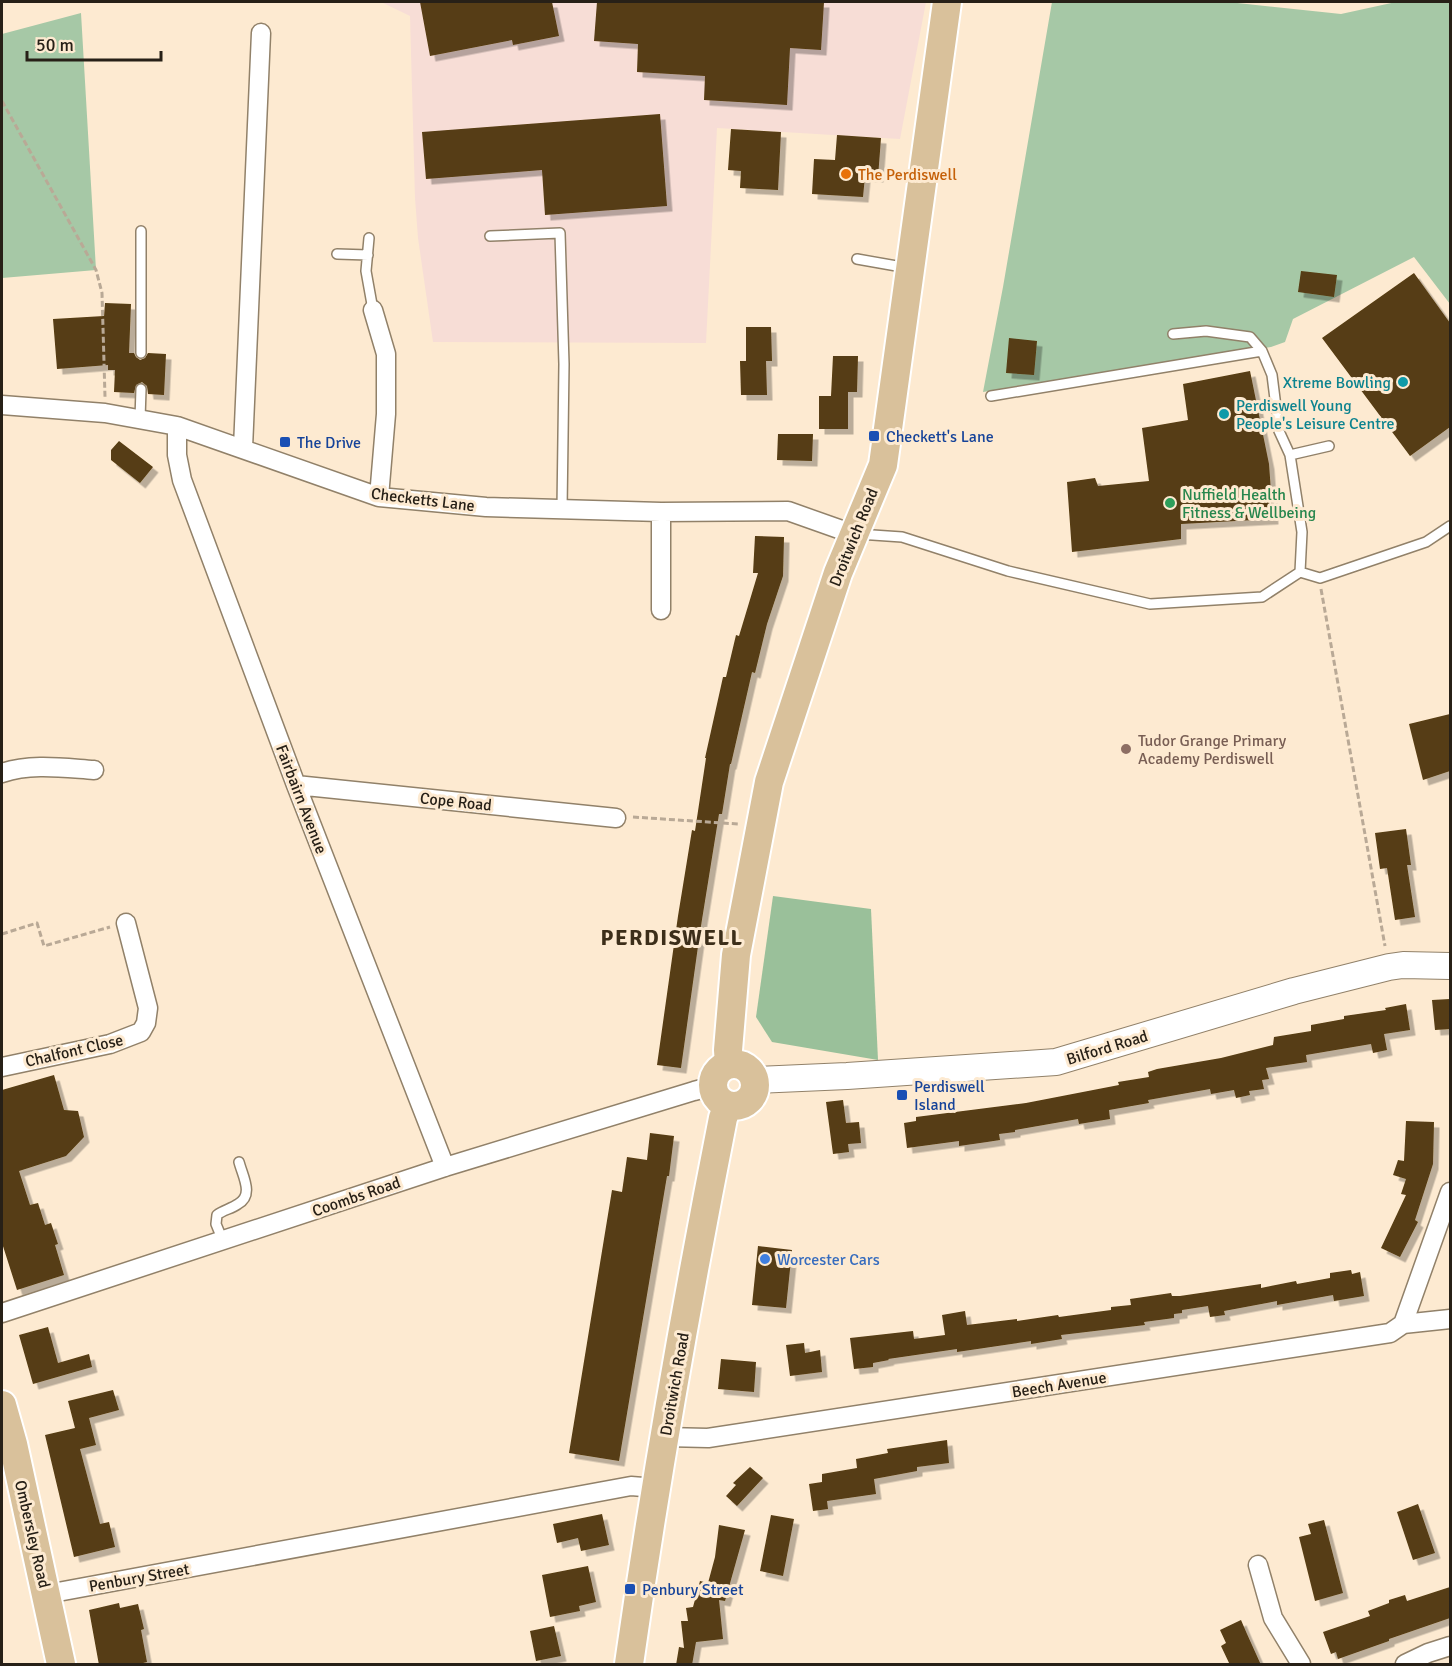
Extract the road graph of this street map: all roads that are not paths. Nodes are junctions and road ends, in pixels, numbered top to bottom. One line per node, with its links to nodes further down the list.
1 (947, 2): 9 (main road, Droitwich Road)
2 (261, 33): 20 (street)
3 (141, 231): 13 (lane)
4 (490, 236): 23 (lane)
5 (369, 238): 7 (lane)
6 (337, 254): 7 (lane)
7 (368, 255): 10 (lane)
8 (857, 260): 9 (lane)
9 (910, 268): 26 (main road, Droitwich Road)
10 (373, 310): 22 (street)
11 (1173, 334): 12 (lane)
12 (1262, 351): 15 (lane); 21 (lane)
13 (141, 353)
14 (141, 389): 17 (lane)
15 (992, 396)
16 (2, 405): 17 (street, Checketts Lane)
17 (140, 419): 18 (street, Checketts Lane)
18 (177, 426): 20 (street, Checketts Lane); 31 (street, Fairbairn Avenue)
19 (1329, 446): 21 (lane)
20 (243, 448): 22 (street, Checketts Lane)
21 (1290, 455): 27 (lane)
22 (379, 496): 23 (street, Checketts Lane)
23 (562, 509): 24 (street, Checketts Lane)
24 (661, 512): 26 (street, Checketts Lane); 28 (street)
25 (1450, 526): 27 (lane)
26 (853, 534): 27 (lane); 37 (main road, Droitwich Road)
27 (1300, 572)
28 (661, 610)
29 (94, 770): 30 (street)
30 (2, 773)
31 (296, 785): 32 (street, Cope Road); 39 (street, Fairbairn Avenue)
32 (616, 818)
33 (126, 923): 35 (street, Chalfont Close)
34 (1450, 966): 36 (main road, Bilford Road)
35 (2, 1067)
36 (754, 1080): 37 (main road)
37 (723, 1086): 39 (street, Coombs Road); 46 (main road, Droitwich Road)
38 (239, 1162): 41 (lane)
39 (445, 1167): 41 (street, Coombs Road)
40 (1450, 1191): 44 (street)
41 (223, 1241): 42 (street, Coombs Road)
42 (2, 1313)
43 (1450, 1319): 44 (street, Beech Avenue)
44 (1403, 1324): 46 (street, Beech Avenue)
45 (2, 1405): 49 (main road, Ombersley Road)
46 (665, 1437): 47 (main road, Droitwich Road)
47 (656, 1488): 49 (street, Penbury Street); 52 (main road, Droitwich Road)
48 (1258, 1565): 53 (street)
49 (47, 1594): 51 (main road, Ombersley Road)
50 (1450, 1646): 54 (street)
51 (61, 1665)
52 (629, 1665)
53 (1301, 1665)
54 (1405, 1665)

